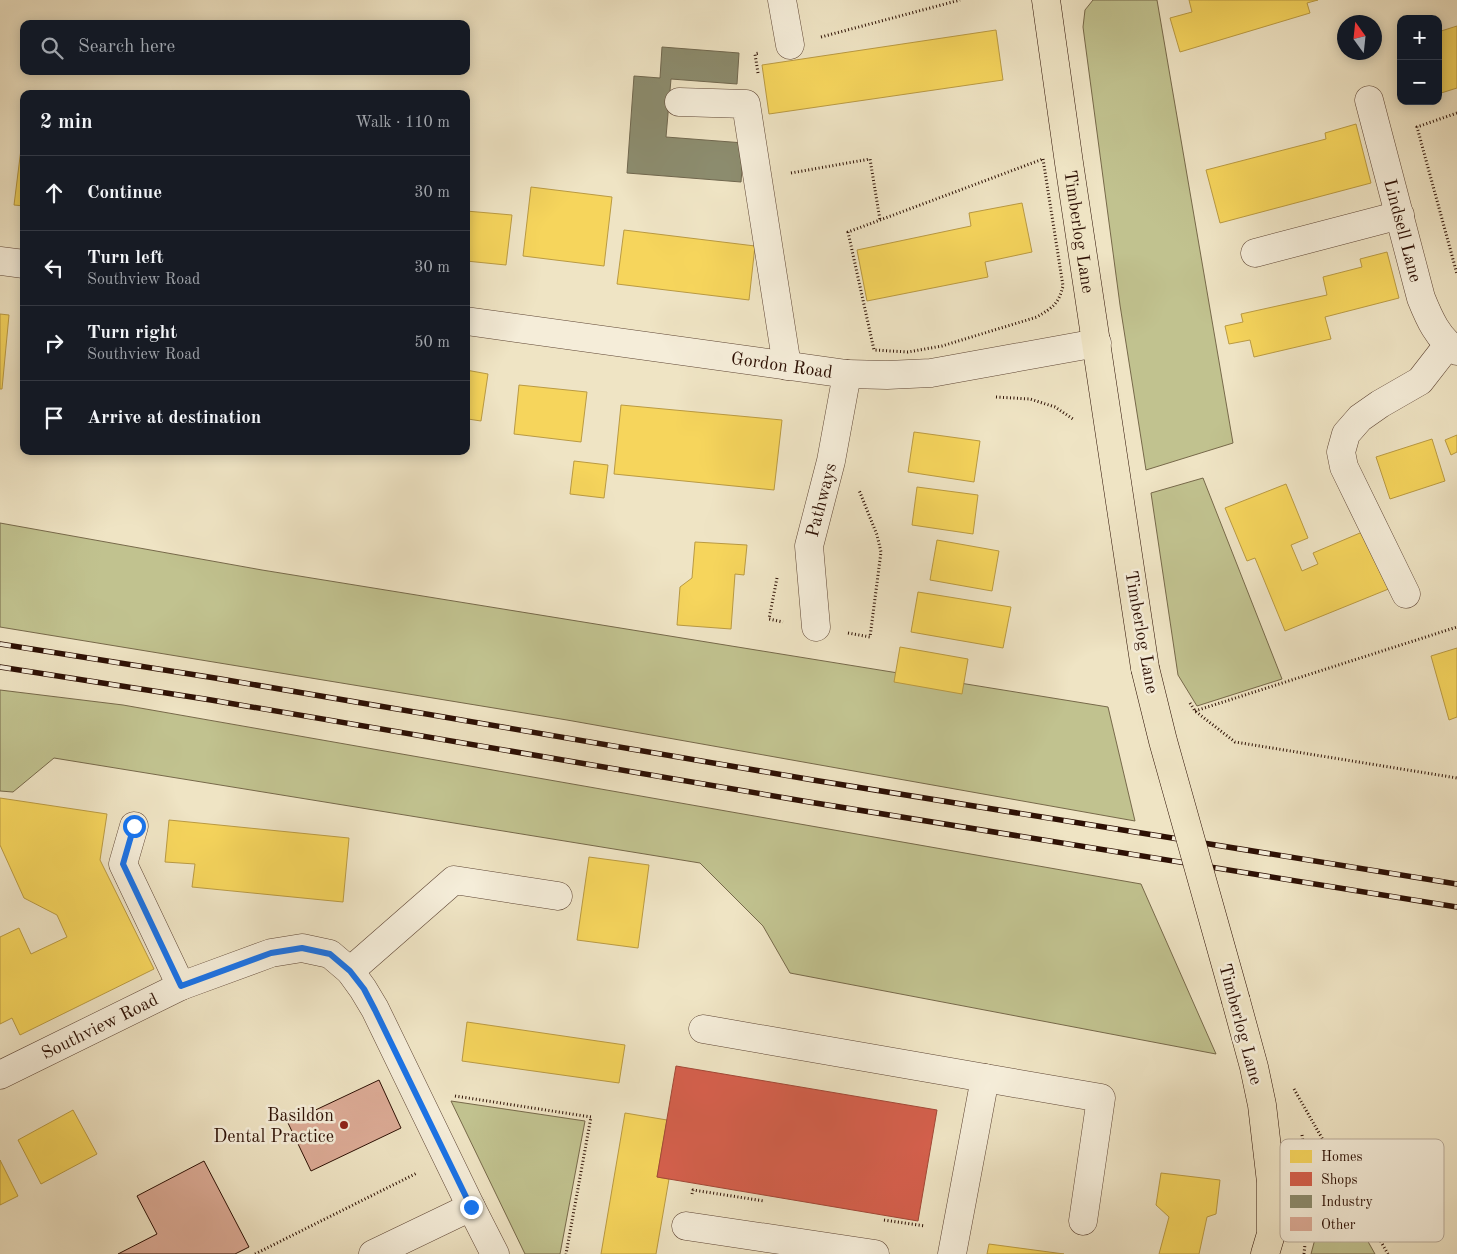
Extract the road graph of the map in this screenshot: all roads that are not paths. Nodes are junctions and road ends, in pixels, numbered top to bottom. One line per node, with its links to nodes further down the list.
1 (782, 0): 3 (street)
2 (1046, 0): 11 (main road, Timberlog Lane)
3 (790, 45)
4 (1370, 100): 6 (street, Lindsell Lane)
5 (680, 102): 13 (street)
6 (1400, 215): 7 (street); 12 (street, Lindsell Lane)
7 (1254, 253)
8 (0, 261): 9 (street)
9 (20, 264)
10 (470, 322): 13 (street, Gordon Road)
11 (1097, 343): 14 (street, Gordon Road); 31 (main road, Timberlog Lane, bridge)
12 (1452, 348): 15 (street)
13 (786, 366): 14 (street, Gordon Road)
14 (847, 374): 16 (street, Pathways)
15 (1406, 594)
16 (816, 627)
17 (134, 826): 20 (street)
18 (558, 896): 19 (street)
19 (350, 971): 20 (street, Southview Road); 24 (street, Southview Road)
20 (181, 986): 22 (street, Southview Road)
21 (703, 1029): 23 (street)
22 (0, 1075)
23 (985, 1078): 25 (street); 30 (street)
24 (471, 1207): 27 (street); 28 (street, Southview Road)
25 (1083, 1221)
26 (686, 1226): 29 (street)
27 (373, 1254)
28 (495, 1254)
29 (875, 1254)
30 (952, 1254)
31 (1265, 1254)

